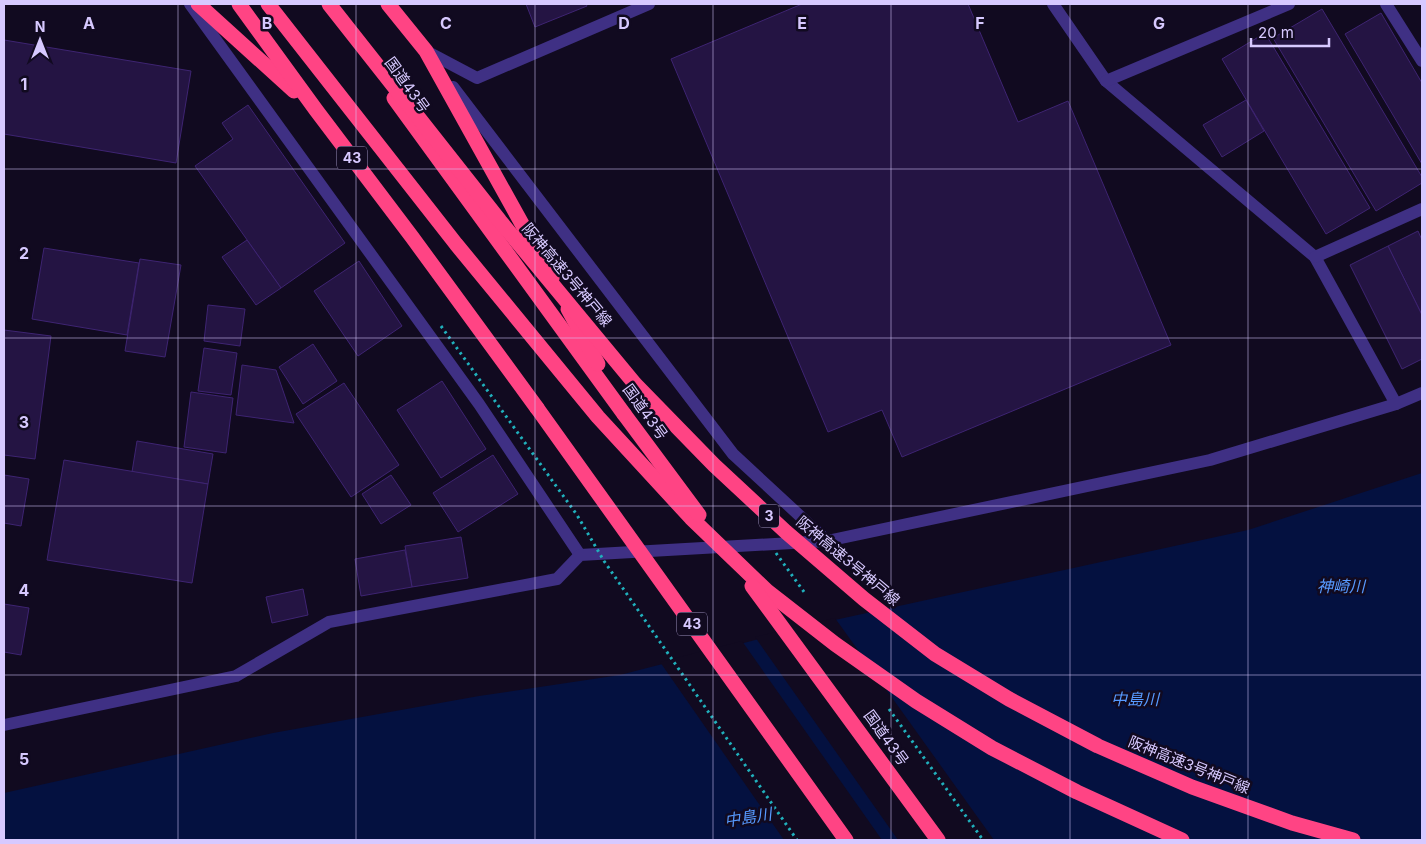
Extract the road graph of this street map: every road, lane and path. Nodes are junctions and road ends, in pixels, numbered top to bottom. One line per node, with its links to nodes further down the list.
1 (190, 4): 22 (street)
2 (198, 4): 14 (highway)
3 (239, 4): 14 (highway, 43)
4 (268, 4): 27 (highway, bridge)
5 (327, 4): 20 (highway, 国道43号); 28 (highway, 阪神高速3号神戸線 / 3, bridge)
6 (388, 4): 11 (highway)
7 (649, 4): 11 (street)
8 (1053, 4): 13 (street)
9 (1289, 4): 13 (street)
10 (1386, 4): 12 (street)
11 (426, 51): 20 (highway, bridge); 21 (street)
12 (1422, 61)
13 (1106, 80): 16 (street)
14 (316, 110): 25 (highway, 43, bridge)
15 (1422, 208): 16 (street)
16 (1315, 257): 19 (street)
17 (441, 326): 24 (path, bridge)
18 (1422, 394): 19 (street)
19 (1396, 404): 21 (street)
20 (624, 414): 26 (highway, 国道43号, bridge)
21 (827, 541): 22 (street)
22 (580, 555): 23 (street)
23 (4, 725)
24 (797, 840)
25 (846, 840)
26 (938, 840)
27 (1182, 840)
28 (1353, 840)

